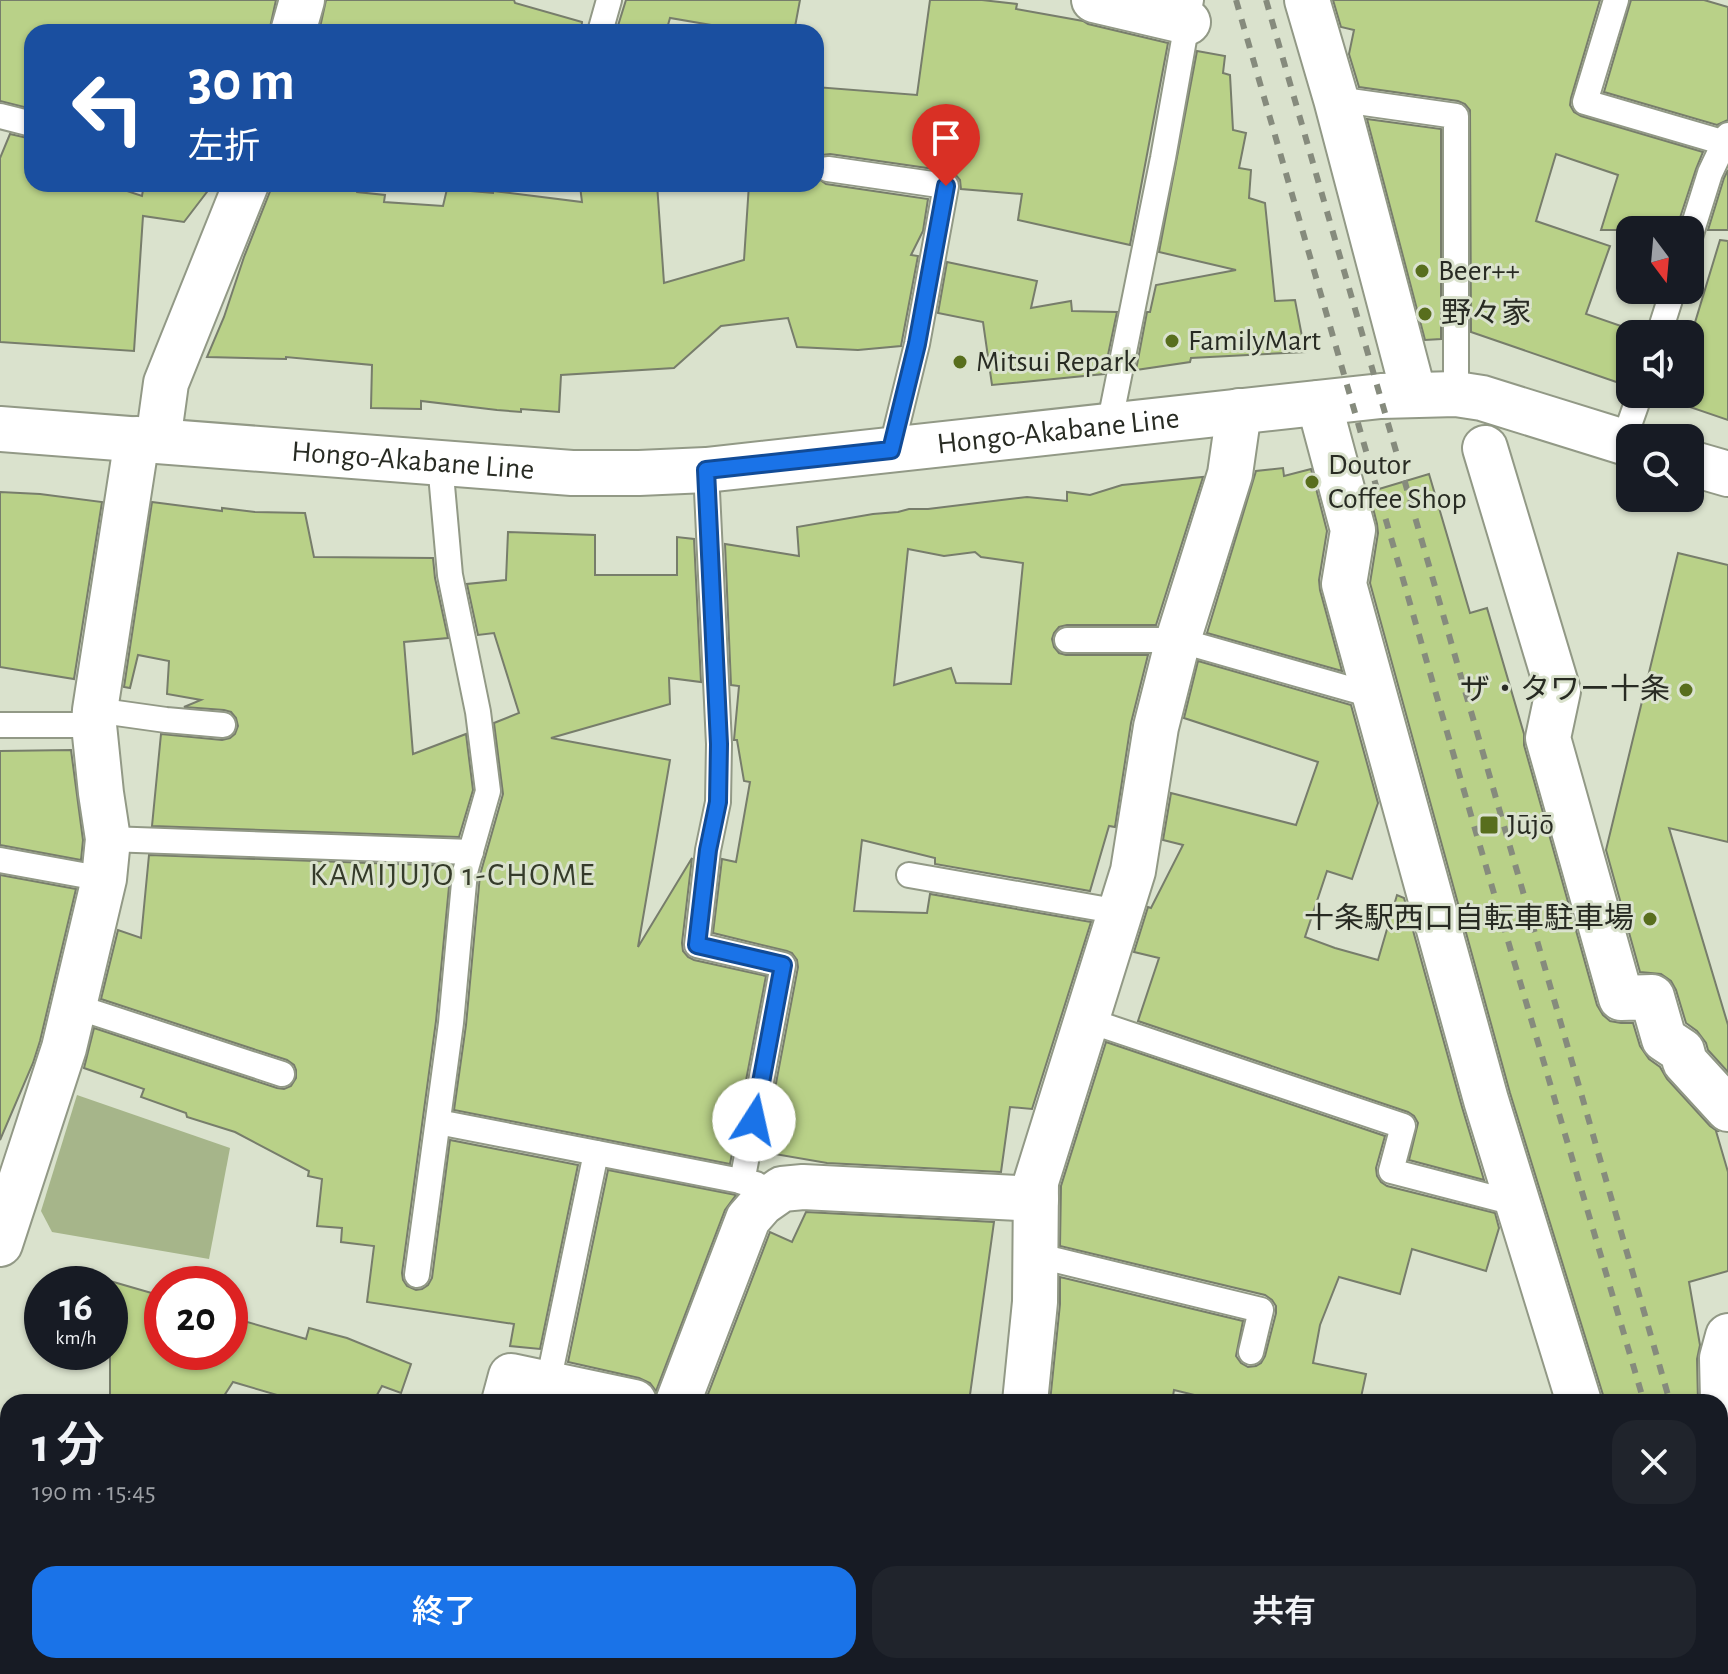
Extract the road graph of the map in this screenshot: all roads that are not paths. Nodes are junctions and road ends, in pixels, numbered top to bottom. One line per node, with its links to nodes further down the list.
1 (302, 0): 7 (street)
2 (609, 0): 8 (lane)
3 (1094, 0): 6 (street)
4 (1307, 0): 9 (street)
5 (1616, 0): 12 (lane)
6 (1189, 11): 19 (lane)
7 (295, 24)
8 (602, 24)
9 (1336, 99): 16 (street); 16 (lane)
10 (0, 116): 11 (lane)
11 (24, 122)
12 (1727, 139): 15 (lane)
13 (828, 169): 24 (lane)
14 (243, 192): 21 (street)
15 (1697, 216)
16 (1435, 395): 17 (street, Hongo-Akabane Line); 22 (street, Hongo-Akabane Line)
17 (1319, 403): 18 (street, Hongo-Akabane Line); 31 (street)
18 (1239, 411): 19 (street, Hongo-Akabane Line); 30 (street)
19 (1109, 426): 24 (street, Hongo-Akabane Line)
20 (0, 429): 21 (street, Hongo-Akabane Line)
21 (147, 440): 25 (street, Hongo-Akabane Line); 32 (street)
22 (1616, 440)
23 (1485, 448): 43 (street)
24 (891, 450): 27 (street, Hongo-Akabane Line)
25 (440, 463): 27 (street, Hongo-Akabane Line); 35 (lane)
26 (1704, 467): 28 (street)
27 (706, 470): 46 (lane)
28 (1728, 474)
29 (1067, 640): 30 (lane)
30 (1178, 640): 31 (lane); 39 (street)
31 (1375, 696): 48 (street)
32 (94, 717): 33 (lane); 34 (lane); 36 (street)
33 (0, 725)
34 (223, 725)
35 (471, 852): 36 (lane); 44 (lane)
36 (106, 859): 37 (lane); 40 (street)
37 (0, 860)
38 (909, 875): 39 (lane)
39 (1120, 912): 41 (street)
40 (74, 1006): 42 (lane); 49 (street)
41 (1087, 1020): 47 (street); 48 (lane)
42 (282, 1074)
43 (1728, 1109)
44 (438, 1122): 45 (lane); 51 (lane)
45 (596, 1153): 46 (lane); 54 (lane)
46 (762, 1186): 47 (street); 57 (street)
47 (1036, 1199): 50 (street)
48 (1518, 1204): 59 (street)
49 (4, 1219)
50 (1035, 1255): 53 (lane); 58 (street)
51 (417, 1275)
52 (1728, 1336): 60 (street)
53 (1251, 1352)
54 (548, 1383): 55 (street); 56 (street)
55 (506, 1394)
56 (598, 1394)
57 (681, 1394)
58 (1026, 1394)
59 (1577, 1394)
60 (1723, 1394)

